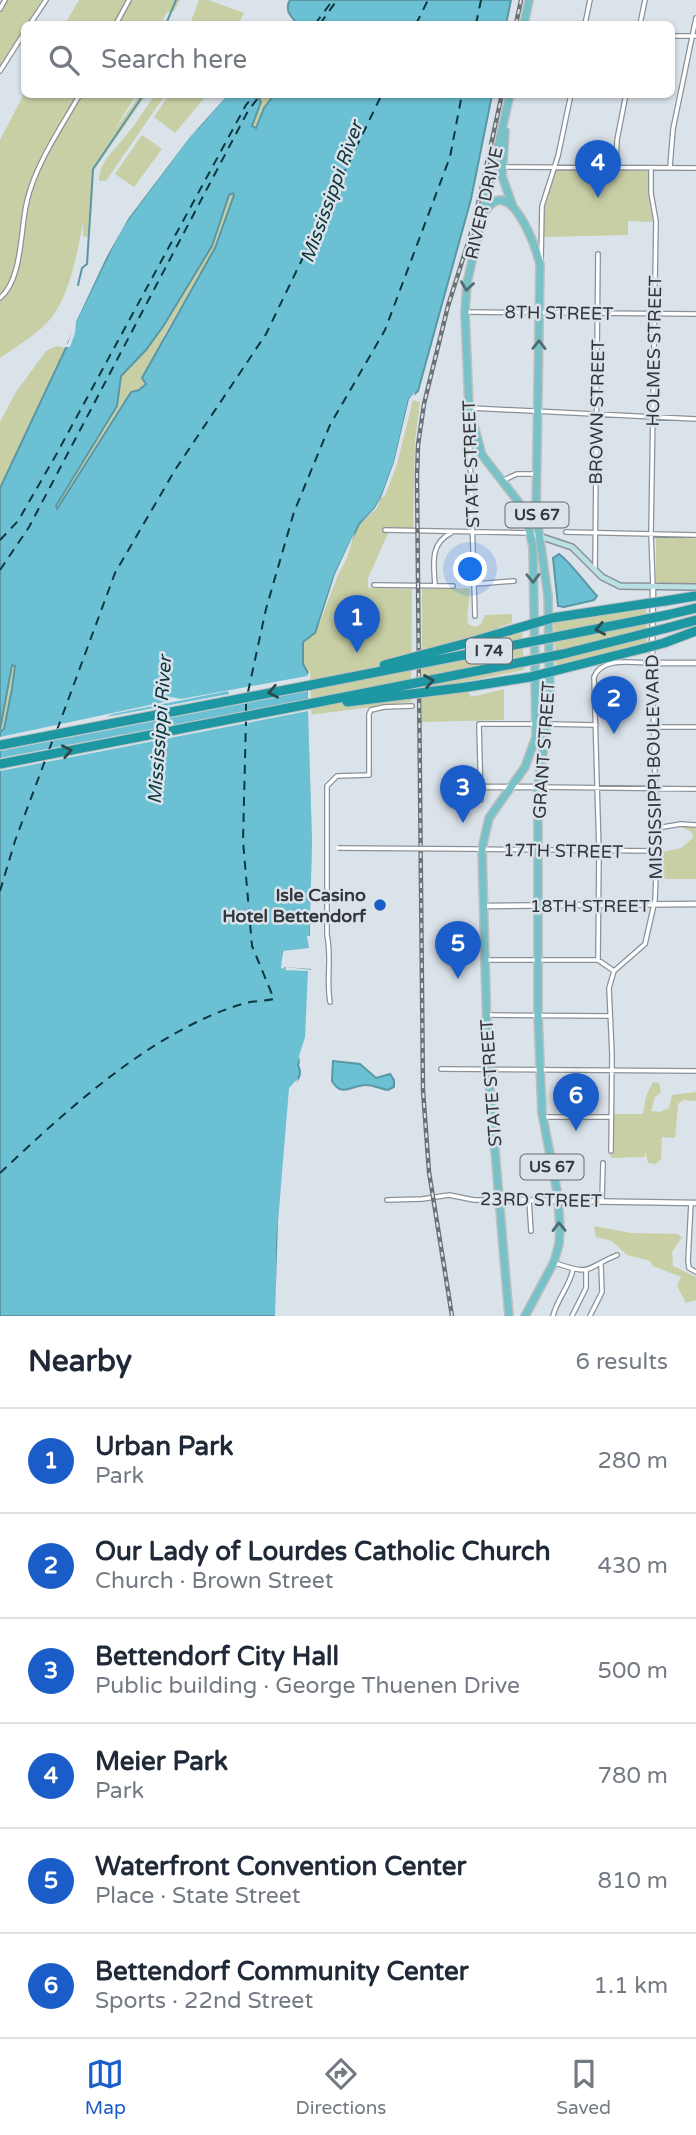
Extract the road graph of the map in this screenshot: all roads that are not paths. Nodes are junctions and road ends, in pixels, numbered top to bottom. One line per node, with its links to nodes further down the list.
1 (5, 0): 7 (street)
2 (46, 0): 9 (street)
3 (129, 0): 10 (street)
4 (529, 0): 11 (main road)
5 (590, 0): 12 (street)
6 (645, 0): 13 (street)
7 (0, 9)
8 (696, 18): 15 (street)
9 (32, 21)
10 (118, 21)
11 (525, 21)
12 (586, 21)
13 (641, 21)
14 (675, 36): 15 (street)
15 (694, 36): 26 (street)
16 (21, 38): 17 (street)
17 (0, 71)
18 (78, 98): 32 (street)
19 (509, 98): 22 (main road, RIVER DRIVE / US 67)
20 (570, 98): 23 (street, GRANT STREET)
21 (625, 98): 24 (street)
22 (497, 167): 23 (street); 28 (main road, US 67); 29 (main road, RIVER DRIVE / US 67)
23 (554, 167): 24 (street); 31 (street, GRANT STREET)
24 (616, 168): 25 (street)
25 (651, 168): 26 (street); 36 (street, HOLMES STREET)
26 (670, 168): 27 (street)
27 (696, 168)
28 (513, 208): 29 (main road); 31 (main road, US 67)
29 (484, 212): 33 (main road, RIVER DRIVE / US 67, one-way to 33)
30 (598, 254): 35 (street, BROWN STREET)
31 (540, 279): 34 (main road, GRANT STREET / US 67)
32 (0, 299)
33 (465, 312): 34 (street, 8TH STREET); 38 (main road, STATE STREET / US 67)
34 (539, 313): 35 (street, 8TH STREET); 39 (main road, GRANT STREET / US 67, one-way to 34)
35 (598, 313): 36 (street, 8TH STREET); 40 (street, BROWN STREET)
36 (654, 314): 37 (street, 8TH STREET); 41 (street, HOLMES STREET)
37 (696, 314)
38 (469, 408): 39 (street); 44 (main road, US 67); 48 (street, STATE STREET)
39 (538, 411): 40 (street); 43 (main road, GRANT STREET / US 67)
40 (597, 414): 41 (street); 50 (street, BROWN STREET)
41 (653, 417): 42 (street); 52 (street, HOLMES STREET)
42 (696, 419)
43 (537, 474): 44 (street); 51 (main road, GRANT STREET / US 67)
44 (502, 482): 51 (main road, US 67)
45 (385, 530): 46 (street)
46 (436, 531): 47 (street); 54 (street)
47 (453, 532): 48 (street); 54 (street)
48 (473, 532): 51 (street); 57 (street, STATE STREET)
49 (566, 532): 50 (street)
50 (596, 533): 52 (street); 55 (street, BROWN STREET)
51 (534, 534): 55 (main road); 66 (main road, GRANT STREET / US 67); 68 (main road, GRANT STREET / US 67, one-way to 68)
52 (651, 534): 53 (street); 62 (street, MISSISSIPPI BOULEVARD)
53 (696, 535)
54 (439, 542): 59 (street)
55 (595, 571): 62 (main road)
56 (514, 581): 57 (street)
57 (474, 584): 65 (street, STATE STREET)
58 (374, 585): 59 (street)
59 (435, 586): 60 (street)
60 (453, 586)
61 (696, 587): 62 (main road)
62 (653, 588): 70 (street, MISSISSIPPI BOULEVARD)
63 (696, 596): 66 (highway, bridge)
64 (696, 608): 74 (highway, I 74, one-way to 74, bridge)
65 (475, 615)
66 (548, 620): 68 (highway); 72 (main road, GRANT STREET / US 67)
67 (696, 620): 75 (highway, I 74, one-way to 67, bridge)
68 (534, 624): 73 (main road, GRANT STREET / US 67); 74 (highway, bridge)
69 (696, 631): 72 (highway, bridge)
70 (652, 663): 71 (street); 79 (street); 80 (street, MISSISSIPPI BOULEVARD)
71 (696, 663)
72 (549, 671): 73 (highway); 78 (main road, GRANT STREET / US 67)
73 (535, 676): 75 (highway, bridge); 77 (main road, GRANT STREET / US 67)
74 (311, 685): 82 (highway, I 74, one-way to 82)
75 (314, 703): 83 (highway, I 74, one-way to 75)
76 (412, 706): 93 (street)
77 (536, 724): 84 (street); 85 (main road, US 67)
78 (547, 724): 79 (street); 86 (main road, GRANT STREET / US 67)
79 (596, 725): 87 (street)
80 (654, 727): 81 (street); 88 (street, MISSISSIPPI BOULEVARD)
81 (696, 727)
82 (0, 745)
83 (0, 764)
84 (481, 787): 85 (street); 90 (street)
85 (511, 787): 86 (street); 94 (main road, US 67)
86 (538, 787): 87 (street); 95 (main road, GRANT STREET / US 67)
87 (597, 788): 88 (street); 97 (street)
88 (656, 789): 89 (street); 92 (street, MISSISSIPPI BOULEVARD)
89 (696, 789)
90 (481, 800)
91 (696, 825): 92 (street)
92 (657, 828): 96 (street, MISSISSIPPI BOULEVARD)
93 (328, 849): 94 (street, 17TH STREET, bridge); 107 (street)
94 (482, 849): 95 (street, 17TH STREET); 99 (main road, STATE STREET / US 67)
95 (539, 850): 97 (street, 17TH STREET); 100 (main road, GRANT STREET / US 67)
96 (657, 851): 97 (street, 17TH STREET); 102 (street, MISSISSIPPI BOULEVARD)
97 (599, 852): 101 (street)
98 (696, 904): 102 (street, 18TH STREET)
99 (483, 906): 100 (street, 18TH STREET); 103 (main road, STATE STREET / US 67)
100 (539, 906): 101 (street, 18TH STREET); 104 (main road, GRANT STREET / US 67)
101 (599, 906): 102 (street, 18TH STREET); 105 (street)
102 (654, 906): 106 (street, MISSISSIPPI BOULEVARD)
103 (485, 960): 104 (street); 108 (main road, STATE STREET / US 67)
104 (539, 960): 105 (street); 109 (main road, GRANT STREET / US 67)
105 (598, 960): 106 (street)
106 (614, 971): 110 (street)
107 (330, 1002)
108 (486, 1015): 109 (street); 111 (main road, STATE STREET / US 67)
109 (538, 1015): 110 (street); 112 (main road, GRANT STREET / US 67)
110 (609, 1016): 114 (street)
111 (488, 1068): 112 (street); 113 (street); 121 (main road, STATE STREET / US 67)
112 (539, 1068): 114 (street); 116 (main road, GRANT STREET / US 67)
113 (441, 1069)
114 (611, 1069): 115 (street); 117 (street)
115 (696, 1071)
116 (542, 1117): 117 (street); 123 (main road, GRANT STREET / US 67)
117 (611, 1117): 118 (street)
118 (611, 1151)
119 (603, 1163): 124 (street)
120 (387, 1200): 121 (street, 23RD STREET)
121 (500, 1200): 122 (street, 23RD STREET); 133 (main road, STATE STREET / US 67)
122 (529, 1200): 123 (street, 23RD STREET); 126 (street)
123 (559, 1200): 124 (street, 23RD STREET); 128 (main road, GRANT STREET / US 67, one-way to 123)
124 (602, 1201): 125 (street, 23RD STREET)
125 (693, 1203): 132 (street)
126 (531, 1231)
127 (617, 1255): 129 (street)
128 (554, 1262): 130 (street); 134 (main road, GRANT STREET / US 67)
129 (601, 1264): 131 (street); 137 (street)
130 (573, 1269): 131 (street); 135 (street)
131 (586, 1270): 136 (street)
132 (695, 1272)
133 (510, 1314)
134 (525, 1315)
135 (552, 1316)
136 (572, 1316)
137 (590, 1316)

